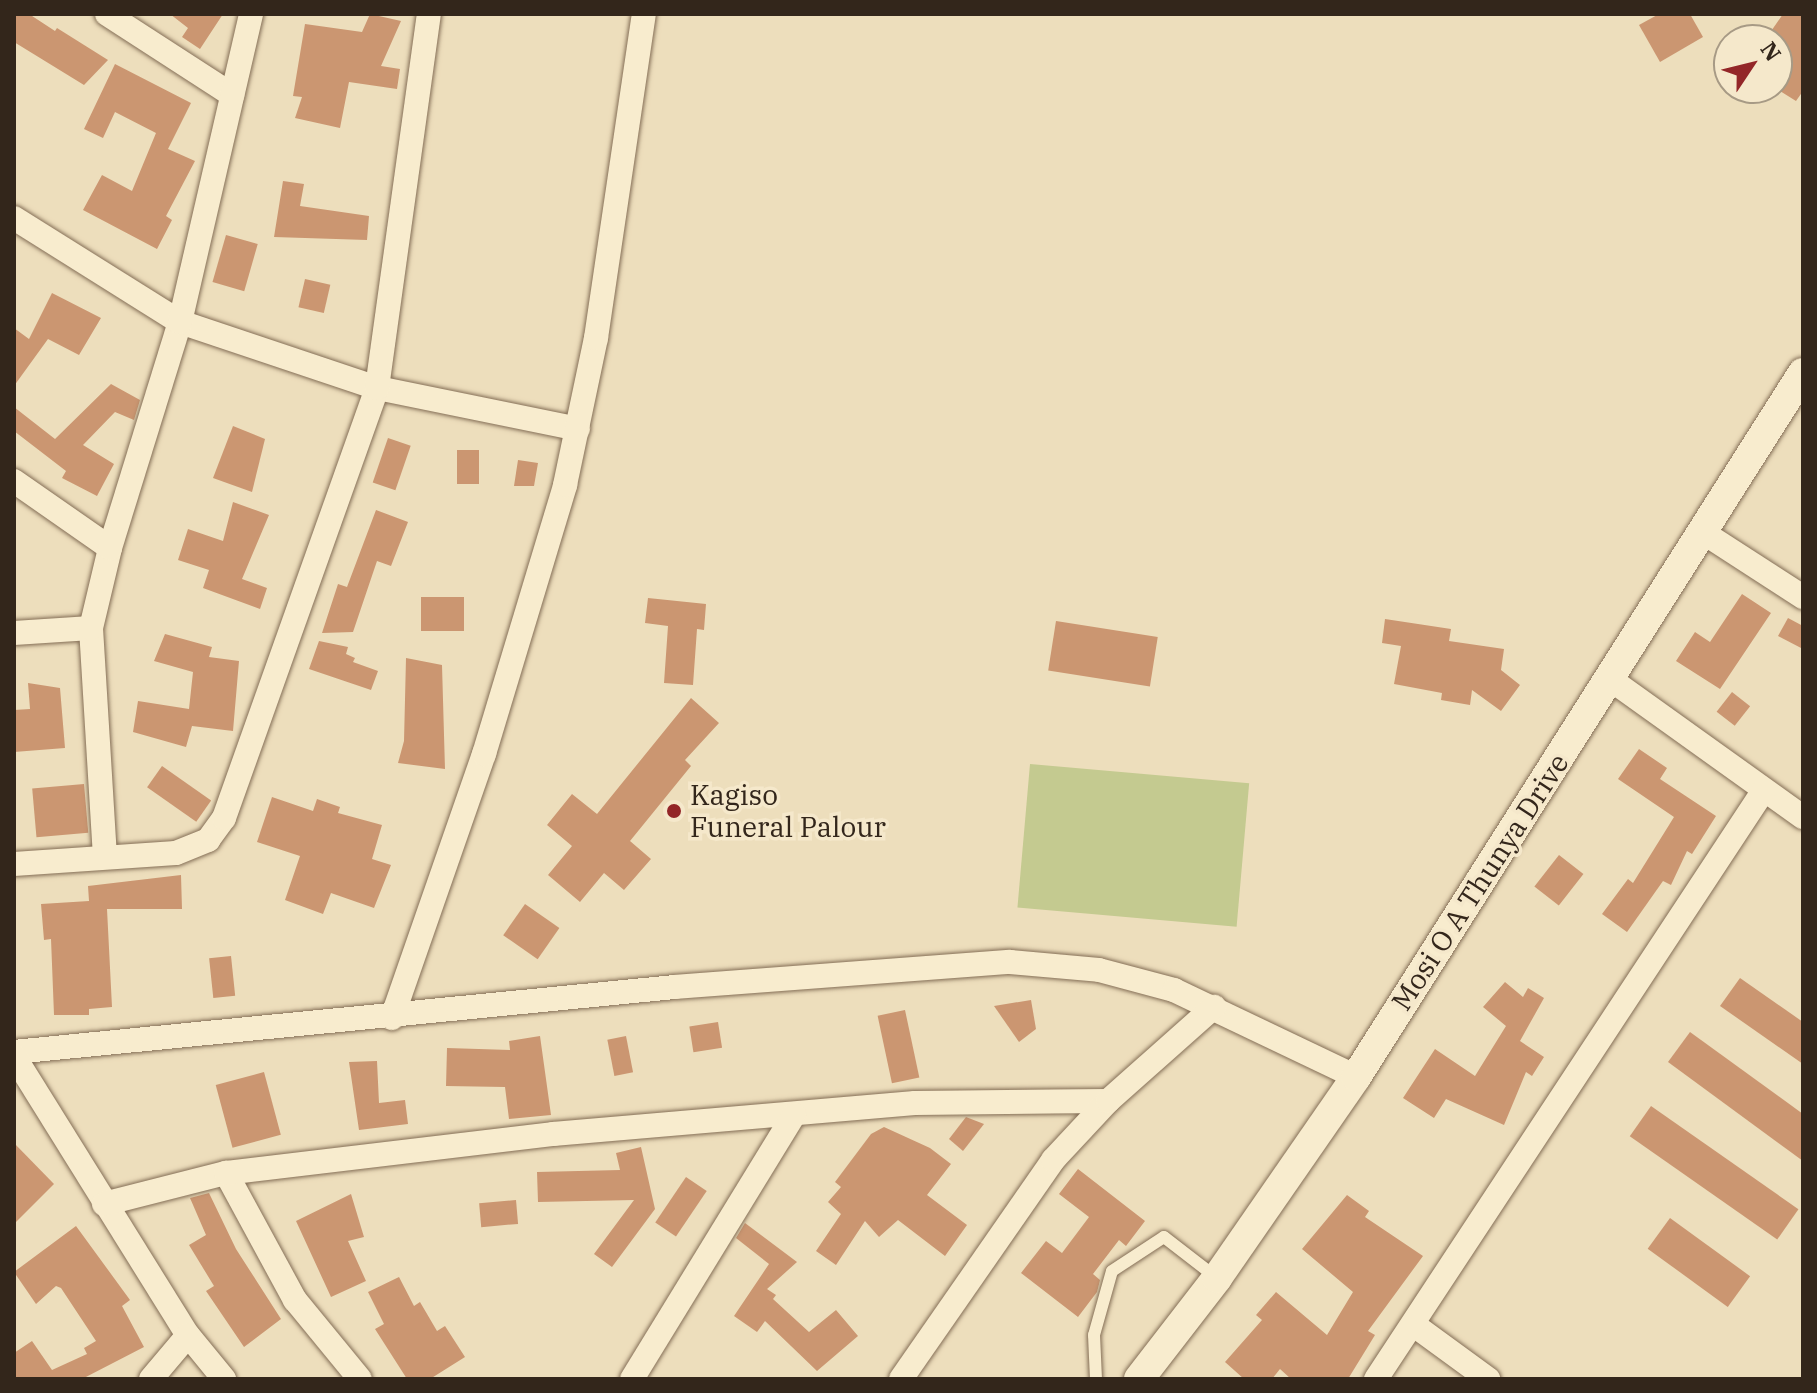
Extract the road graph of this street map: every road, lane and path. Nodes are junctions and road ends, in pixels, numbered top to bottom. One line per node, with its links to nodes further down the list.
1 (107, 14): 5 (street)
2 (251, 14): 5 (street)
3 (429, 14): 9 (street)
4 (644, 14): 10 (street)
5 (232, 95): 7 (street)
6 (14, 218): 7 (street)
7 (180, 322): 9 (street); 13 (street)
8 (1803, 373): 12 (street, Mosi O A Thunya Drive)
9 (377, 388): 10 (street); 20 (street)
10 (578, 429): 23 (street)
11 (14, 481): 13 (street)
12 (1704, 533): 14 (street); 17 (street, Mosi O A Thunya Drive)
13 (110, 548): 15 (street)
14 (1803, 597)
15 (91, 628): 16 (street); 20 (street)
16 (14, 633)
17 (1610, 679): 18 (street); 25 (street, Mosi O A Thunya Drive)
18 (1764, 790): 19 (street); 31 (street)
19 (1803, 817)
20 (105, 857): 21 (street)
21 (14, 864)
22 (1214, 1007): 23 (street); 25 (street); 26 (street)
23 (392, 1018): 24 (street)
24 (16, 1064): 29 (street)
25 (1356, 1077): 30 (street, Mosi O A Thunya Drive)
26 (1108, 1101): 27 (street); 37 (street)
27 (794, 1115): 28 (street); 36 (street)
28 (226, 1173): 29 (street); 35 (street)
29 (104, 1204): 32 (street)
30 (1217, 1278): 38 (lane); 39 (street, Mosi O A Thunya Drive)
31 (1414, 1325): 40 (street); 41 (street)
32 (188, 1335): 33 (street); 34 (street)
33 (151, 1379)
34 (224, 1379)
35 (360, 1379)
36 (632, 1379)
37 (901, 1379)
38 (1096, 1379)
39 (1139, 1379)
40 (1376, 1379)
41 (1488, 1379)

